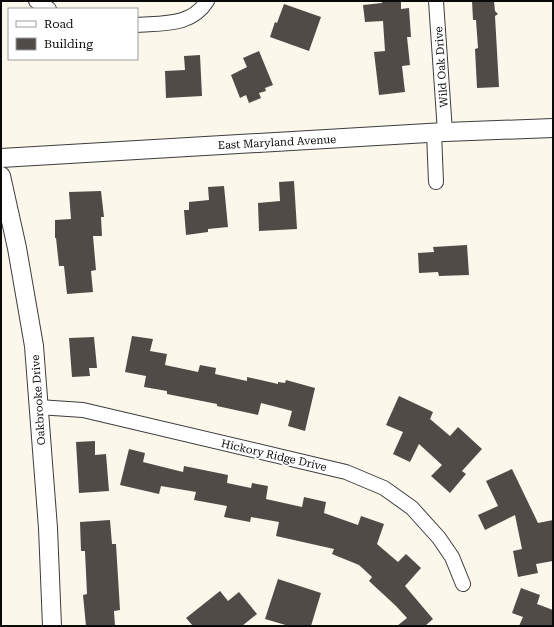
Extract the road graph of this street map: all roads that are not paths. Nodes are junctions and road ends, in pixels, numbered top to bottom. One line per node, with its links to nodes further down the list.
1 (36, 1): 4 (street)
2 (207, 1): 5 (street)
3 (436, 1): 7 (street, Wild Oak Drive)
4 (47, 8)
5 (138, 25)
6 (553, 128): 7 (street, East Maryland Avenue)
7 (440, 133): 8 (street, East Maryland Avenue); 10 (street, Wild Oak Drive)
8 (1, 158)
9 (1, 176): 11 (street, Oakbrooke Drive)
10 (436, 182)
11 (38, 407): 12 (street, Hickory Ridge Drive); 13 (street, Oakbrooke Drive)
12 (463, 584)
13 (52, 626)

